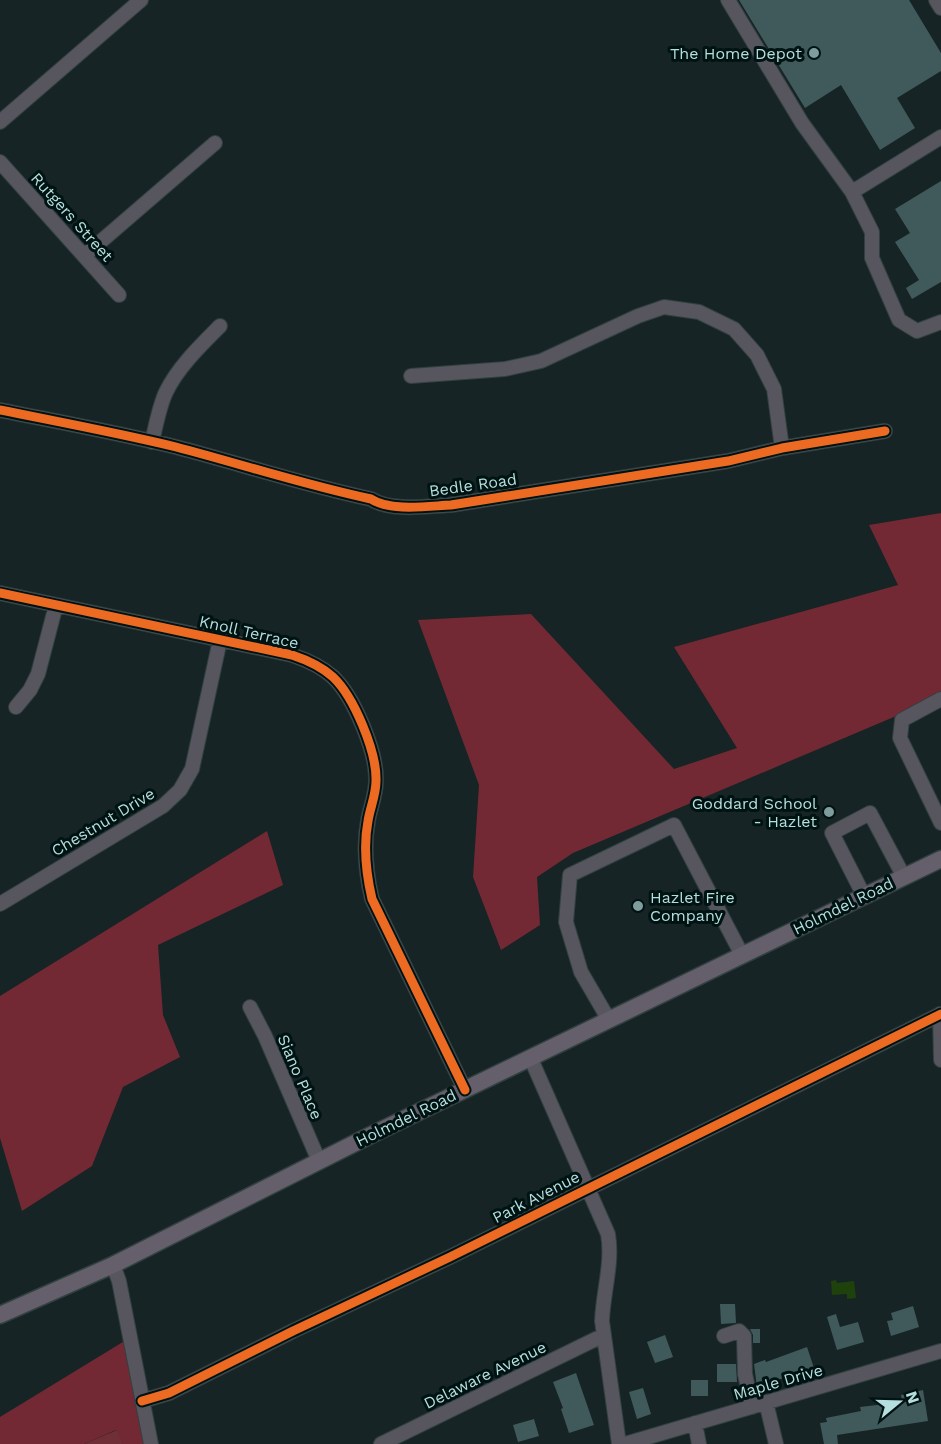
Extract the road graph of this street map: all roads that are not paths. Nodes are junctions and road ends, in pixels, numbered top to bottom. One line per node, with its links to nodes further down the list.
1 (141, 0): 5 (street)
2 (728, 0): 9 (street)
3 (936, 0): 4 (street)
4 (941, 8)
5 (0, 122)
6 (941, 137): 9 (street)
7 (215, 142): 10 (street)
8 (0, 162): 10 (street, Rutgers Street)
9 (852, 192): 12 (street)
10 (84, 256): 11 (street, Rutgers Street)
11 (119, 295)
12 (941, 322)
13 (220, 326): 17 (street)
14 (411, 376): 18 (street)
15 (0, 410): 17 (street, Bedle Road)
16 (885, 431): 18 (street, Bedle Road)
17 (152, 442): 18 (street, Bedle Road)
18 (782, 448)
19 (0, 593): 20 (street, Knoll Terrace)
20 (56, 605): 21 (street, Knoll Terrace); 23 (street)
21 (220, 640): 28 (street, Chestnut Drive); 35 (street, Knoll Terrace)
22 (941, 699): 24 (street)
23 (16, 707)
24 (941, 822)
25 (941, 859): 26 (main road, Holmdel Road)
26 (904, 877): 27 (main road, Holmdel Road); 27 (street)
27 (864, 896): 29 (main road, Holmdel Road)
28 (0, 904)
29 (742, 955): 32 (main road, Holmdel Road); 32 (street)
30 (250, 1007): 36 (street, Siano Place)
31 (941, 1014): 34 (street); 37 (street, Park Avenue)
32 (609, 1020): 33 (main road, Holmdel Road)
33 (531, 1059): 35 (main road, Holmdel Road); 37 (street)
34 (941, 1060)
35 (465, 1090): 36 (main road, Holmdel Road)
36 (319, 1161): 38 (main road, Holmdel Road)
37 (588, 1187): 40 (street); 43 (street, Park Avenue)
38 (113, 1265): 39 (main road, Holmdel Road); 43 (street)
39 (0, 1315)
40 (604, 1335): 48 (street, Delaware Avenue); 49 (street)
41 (724, 1336): 45 (street)
42 (941, 1351): 44 (street, Maple Drive)
43 (142, 1401): 47 (street)
44 (766, 1402): 45 (street, Maple Drive); 52 (street)
45 (752, 1407): 46 (street, Maple Drive)
46 (695, 1423): 50 (street, Maple Drive); 51 (street)
47 (151, 1444)
48 (381, 1444)
49 (619, 1444)
50 (625, 1444)
51 (699, 1444)
52 (776, 1444)

